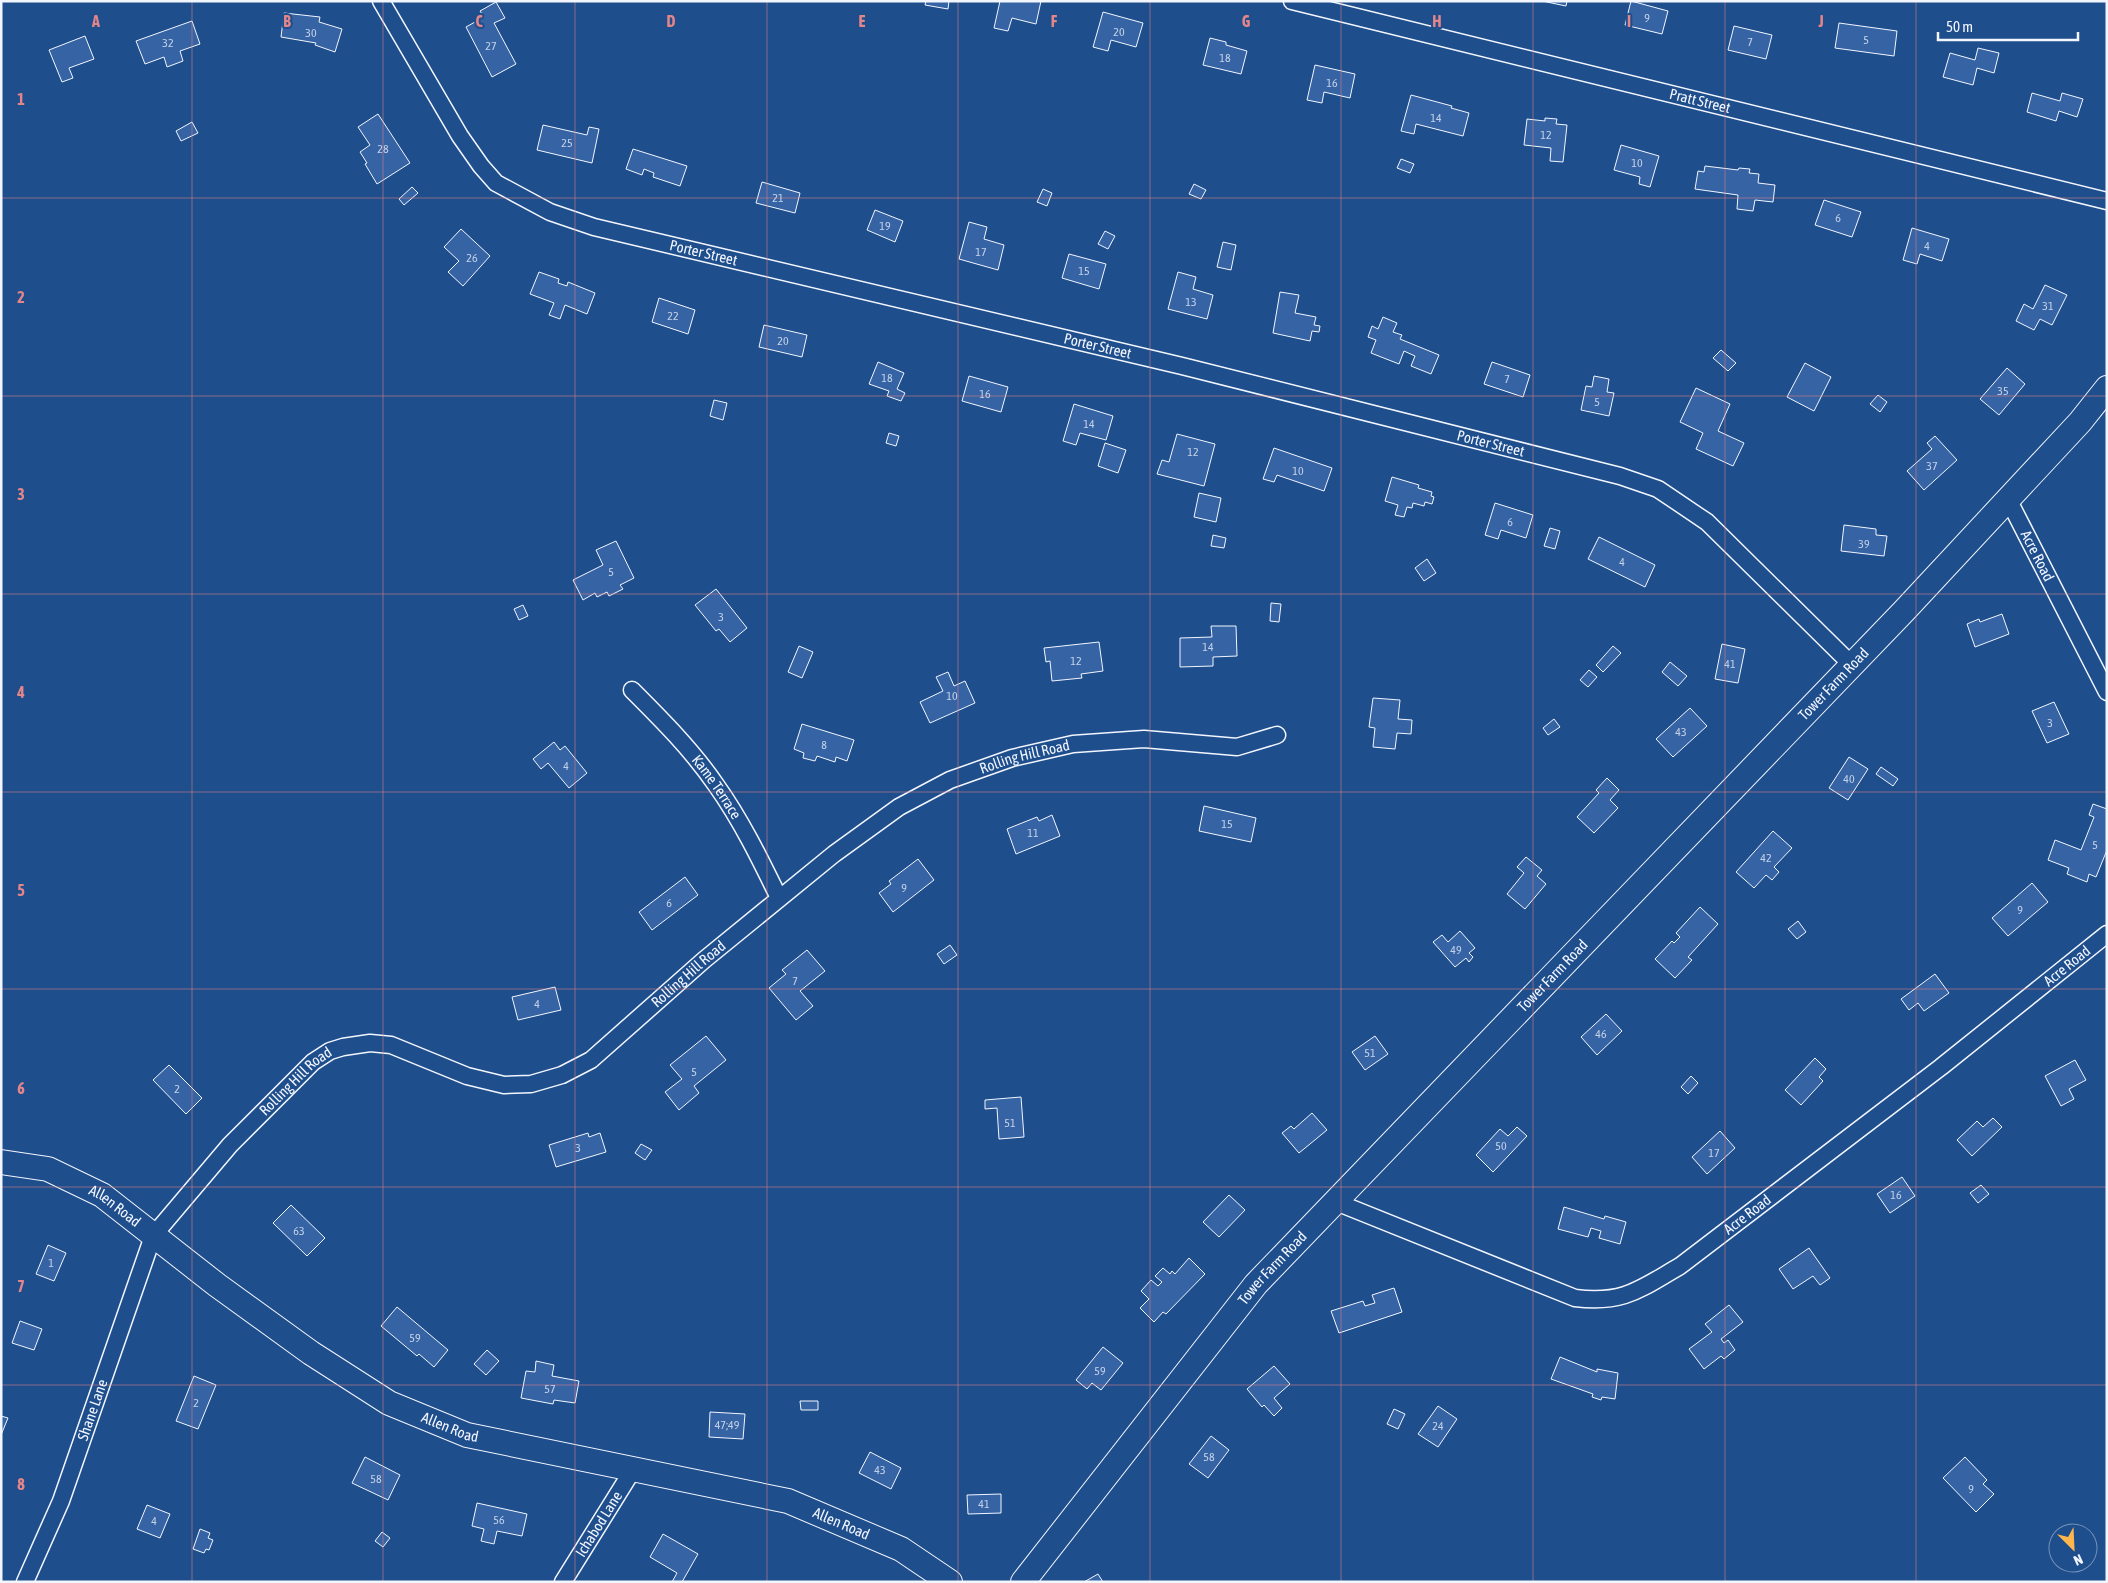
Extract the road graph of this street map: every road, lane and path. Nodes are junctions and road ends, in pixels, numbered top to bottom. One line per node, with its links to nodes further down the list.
1 (381, 1): 6 (street, Porter Street)
2 (1292, 1): 3 (street, Pratt Street)
3 (2107, 201)
4 (2107, 388): 5 (street, Tower Farm Road)
5 (2008, 499): 6 (street, Tower Farm Road); 8 (street, Acre Road)
6 (1852, 664): 13 (street, Tower Farm Road)
7 (632, 690): 10 (street, Kame Terrace)
8 (2107, 692)
9 (1277, 735): 10 (street, Rolling Hill Road)
10 (779, 898): 14 (street, Rolling Hill Road)
11 (2107, 934): 13 (street, Acre Road)
12 (1, 1162): 14 (street, Allen Road)
13 (1336, 1202): 19 (street, Tower Farm Road)
14 (153, 1236): 15 (street, Allen Road); 16 (street, Shane Lane)
15 (634, 1468): 17 (street, Ichabod Lane); 18 (street, Allen Road)
16 (25, 1582)
17 (563, 1582)
18 (950, 1582)
19 (1022, 1582)

